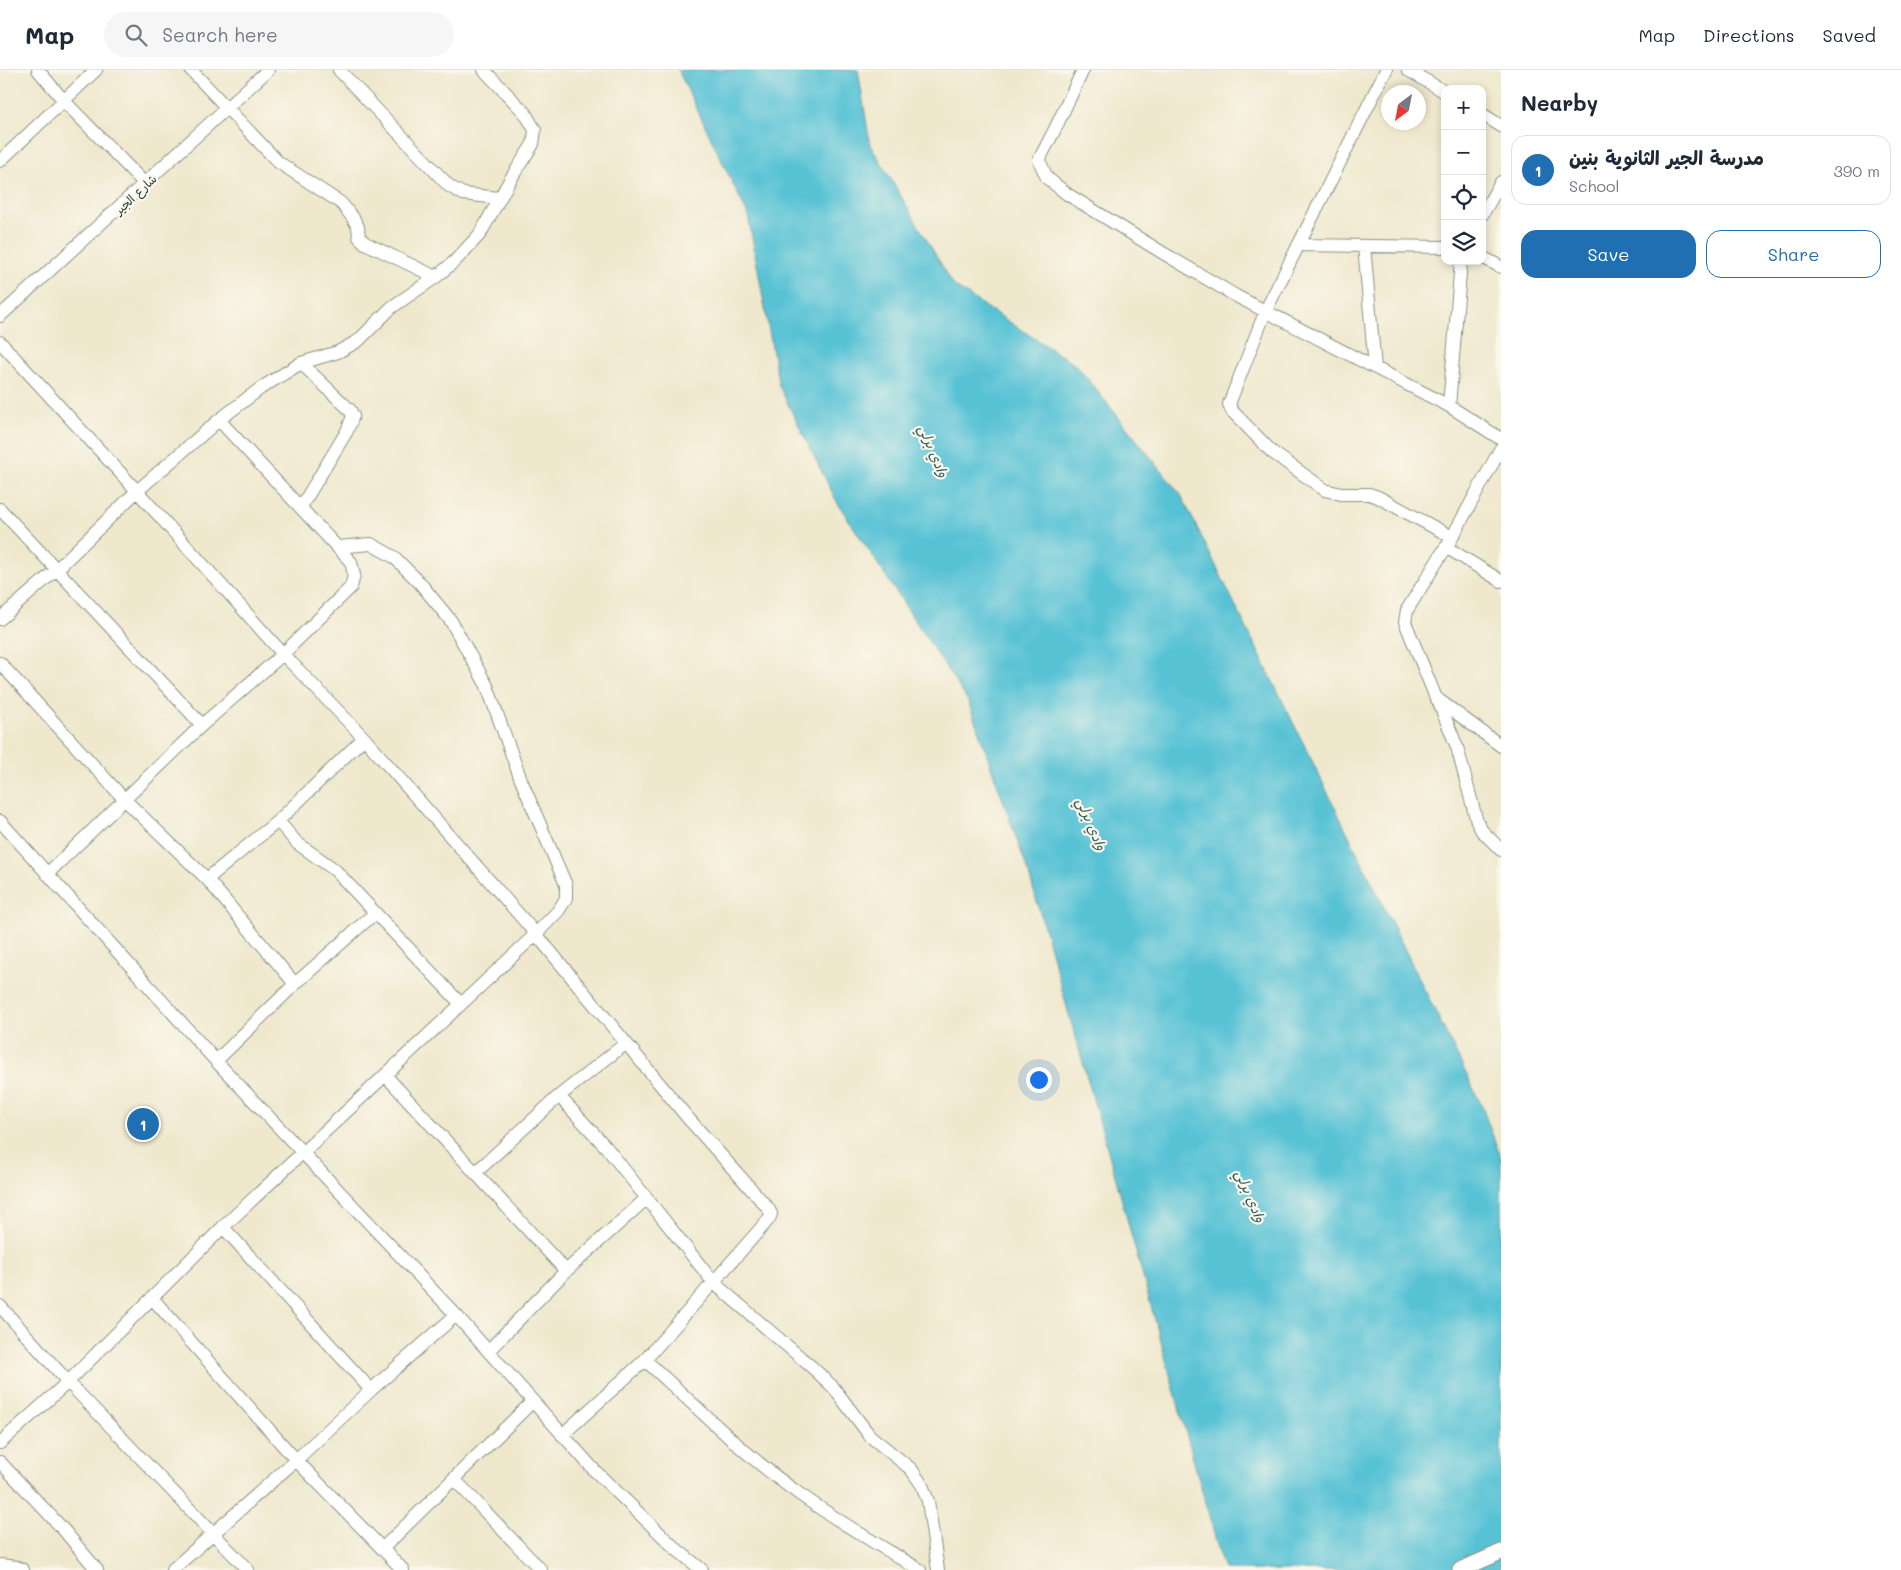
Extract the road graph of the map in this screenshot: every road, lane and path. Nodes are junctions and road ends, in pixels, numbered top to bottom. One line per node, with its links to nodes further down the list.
1 (38, 70): 11 (street)
2 (96, 70): 11 (street)
3 (190, 70): 12 (street)
4 (268, 70): 12 (street, شارع الجير)
5 (338, 70): 18 (street)
6 (484, 70): 18 (street)
7 (1083, 70): 27 (street)
8 (1386, 70): 20 (street)
9 (1408, 70): 10 (street)
10 (1441, 90)
11 (64, 101): 15 (street); 17 (street)
12 (227, 107): 17 (street, شارع الجير); 26 (street)
13 (1486, 117): 14 (street)
14 (1501, 126)
15 (0, 161)
16 (1501, 182): 19 (street)
17 (145, 184): 28 (street, شارع الجير)
18 (499, 198): 26 (street)
19 (1486, 208)
20 (1298, 246): 21 (street); 27 (street)
21 (1364, 246): 22 (street); 31 (street)
22 (1441, 247)
23 (1486, 259): 25 (street)
24 (1461, 265): 32 (street)
25 (1501, 267)
26 (436, 277): 30 (street)
27 (1266, 310): 31 (street); 39 (street)
28 (0, 316)
29 (0, 342): 36 (street)
30 (301, 363): 33 (street); 37 (street)
31 (1375, 368): 32 (street)
32 (1449, 406): 34 (street)
33 (219, 420): 36 (street); 37 (street)
34 (1501, 438)
35 (1501, 448): 39 (street)
36 (137, 490): 41 (street); 44 (street)
37 (301, 506): 40 (street)
38 (0, 509): 41 (street)
39 (1449, 542): 42 (street); 46 (street)
40 (338, 547): 44 (street); 57 (street)
41 (56, 570): 43 (street); 47 (street)
42 (1501, 580)
43 (0, 619)
44 (283, 654): 47 (street); 48 (street)
45 (0, 663): 50 (street)
46 (1436, 698): 49 (street); 53 (street)
47 (202, 725): 50 (street)
48 (364, 738): 52 (street); 57 (street)
49 (1501, 746)
50 (124, 800): 54 (street); 55 (street)
51 (0, 821): 54 (street)
52 (278, 821): 55 (street); 56 (street)
53 (1501, 850)
54 (48, 874): 61 (street)
55 (208, 879): 58 (street)
56 (374, 913): 58 (street); 59 (street)
57 (536, 934): 59 (street); 60 (street)
58 (295, 984): 61 (street)
59 (460, 1003): 62 (street)
60 (625, 1044): 63 (street); 69 (street)
61 (216, 1061): 64 (street)
62 (385, 1075): 64 (street); 65 (street)
63 (559, 1096): 65 (street); 66 (street)
64 (302, 1154): 67 (street); 72 (street)
65 (475, 1173): 68 (street)
66 (647, 1198): 68 (street); 69 (street)
67 (223, 1227): 70 (street); 76 (street)
68 (566, 1271): 73 (street)
69 (714, 1283): 74 (street); 95 (street)
70 (152, 1298): 75 (street); 80 (street)
71 (0, 1306): 75 (street)
72 (456, 1315): 73 (street); 76 (street)
73 (488, 1351): 77 (street)
74 (645, 1360): 78 (street); 94 (street)
75 (68, 1382): 79 (street); 83 (street)
76 (371, 1390): 80 (street)
77 (533, 1401): 78 (street); 82 (street)
78 (562, 1436): 93 (street)
79 (0, 1443)
80 (296, 1460): 83 (street); 84 (street)
81 (0, 1462): 88 (street)
82 (454, 1479): 84 (street); 92 (street)
83 (213, 1534): 89 (street); 90 (street)
84 (382, 1548): 91 (street)
85 (1501, 1552): 96 (street)
86 (0, 1565): 87 (street)
87 (23, 1570)
88 (95, 1570)
89 (172, 1570)
90 (248, 1570)
91 (403, 1570)
92 (542, 1570)
93 (702, 1570)
94 (920, 1570)
95 (938, 1570)
96 (1460, 1570)

